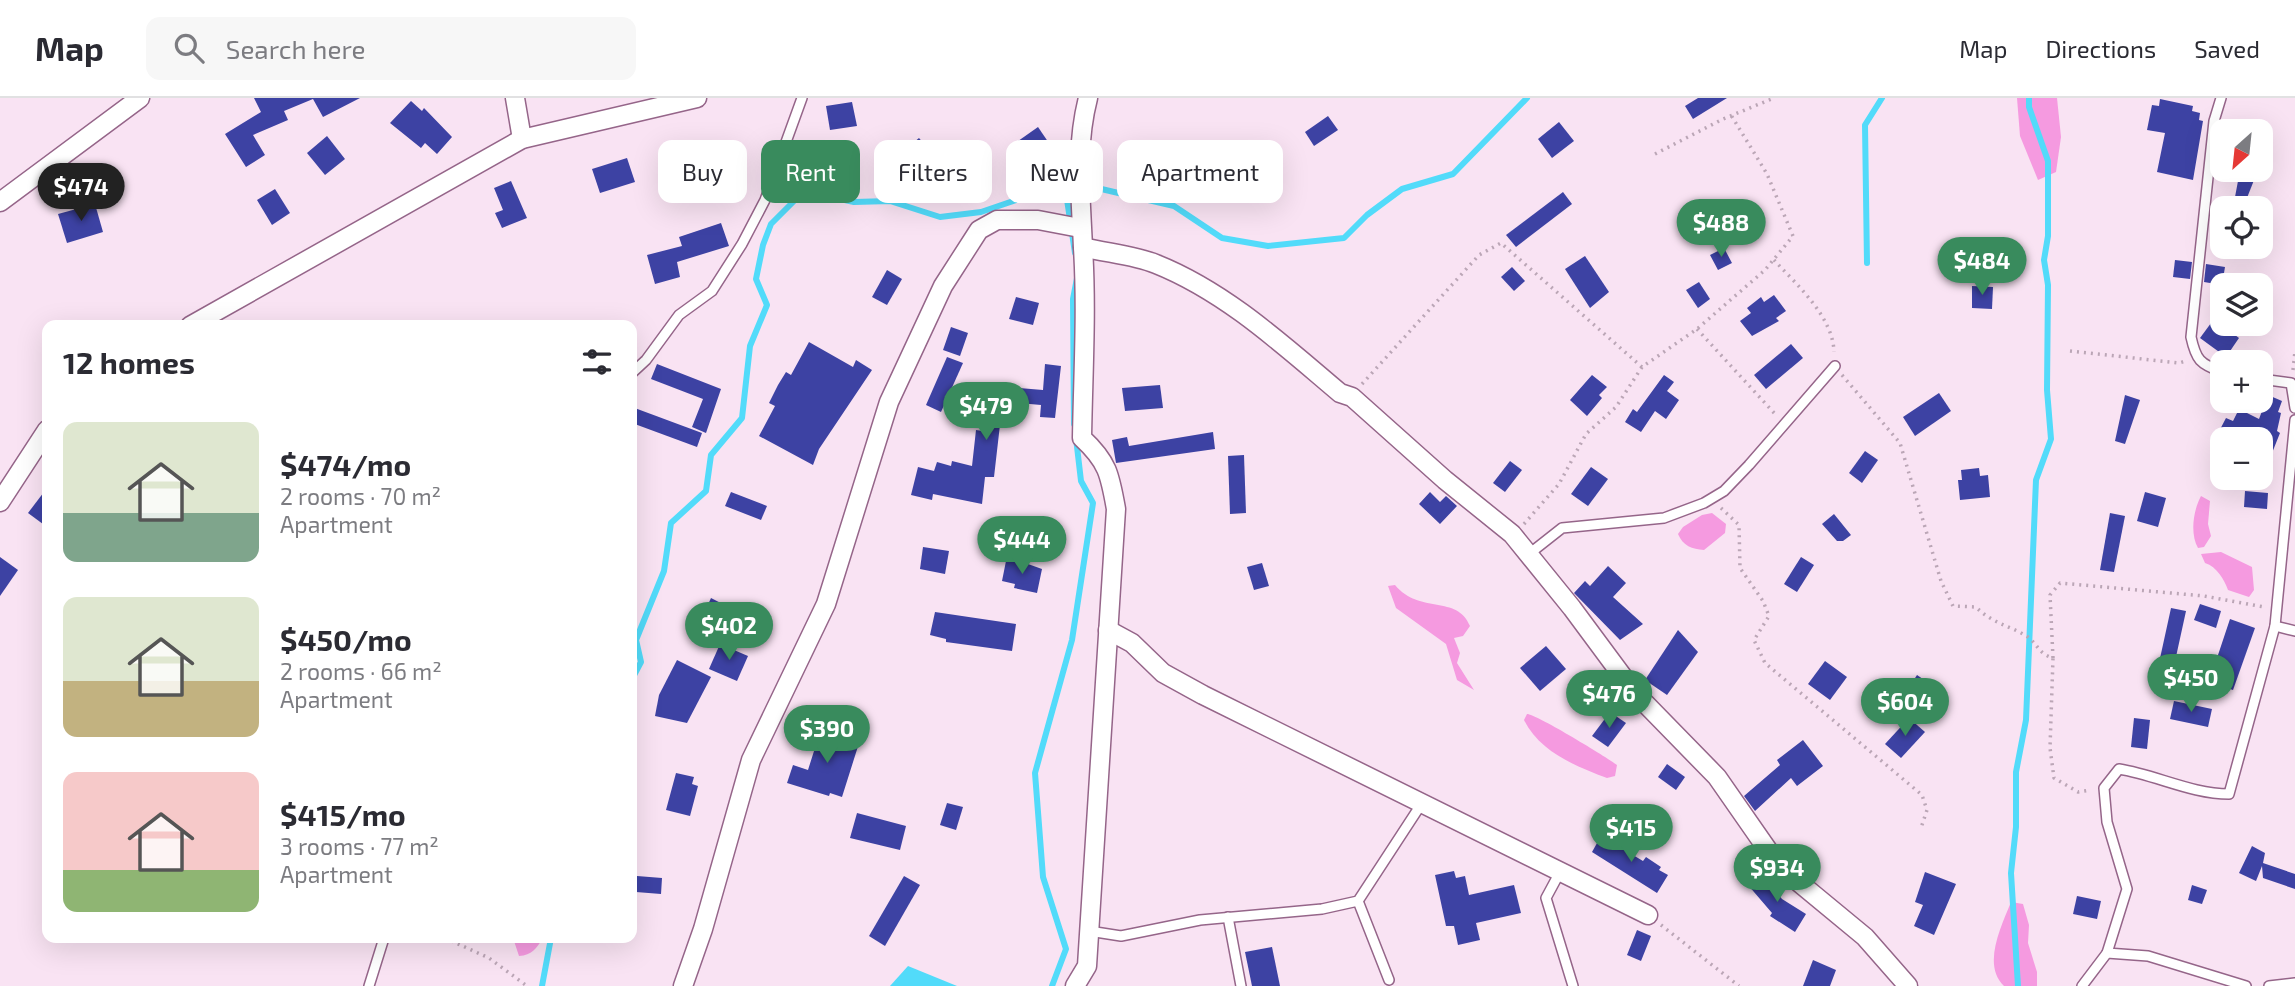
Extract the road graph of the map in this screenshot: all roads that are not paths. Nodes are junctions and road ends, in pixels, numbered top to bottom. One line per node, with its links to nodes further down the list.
1 (140, 98): 8 (street)
2 (515, 98): 7 (street)
3 (697, 98): 7 (street)
4 (802, 98): 13 (lane)
5 (1088, 98): 9 (street)
6 (2221, 98): 14 (lane)
7 (522, 139): 11 (street)
8 (0, 202)
9 (1080, 228): 10 (street); 35 (street)
10 (1083, 247): 20 (street); 22 (street)
11 (201, 320)
12 (1835, 366): 20 (lane)
13 (637, 368)
14 (2210, 368)
15 (2273, 381): 16 (lane)
16 (2295, 408)
17 (2295, 420): 21 (lane)
18 (42, 438): 19 (street)
19 (0, 502)
20 (1529, 554): 39 (street)
21 (2275, 626): 23 (lane); 31 (lane)
22 (1108, 630): 24 (street); 29 (street)
23 (2295, 631)
24 (1422, 803): 25 (street); 26 (lane)
25 (1560, 872): 27 (street); 38 (lane)
26 (1358, 901): 28 (lane); 32 (lane)
27 (1648, 915)
28 (1228, 917): 29 (lane); 37 (lane)
29 (1089, 931): 36 (street)
30 (382, 943): 34 (lane)
31 (2107, 953): 40 (lane); 41 (lane)
32 (1389, 980)
33 (2295, 984): 42 (lane)
34 (369, 986)
35 (682, 986)
36 (1074, 986)
37 (1241, 986)
38 (1573, 986)
39 (1908, 986)
40 (2082, 986)
41 (2246, 986)
42 (2269, 986)

